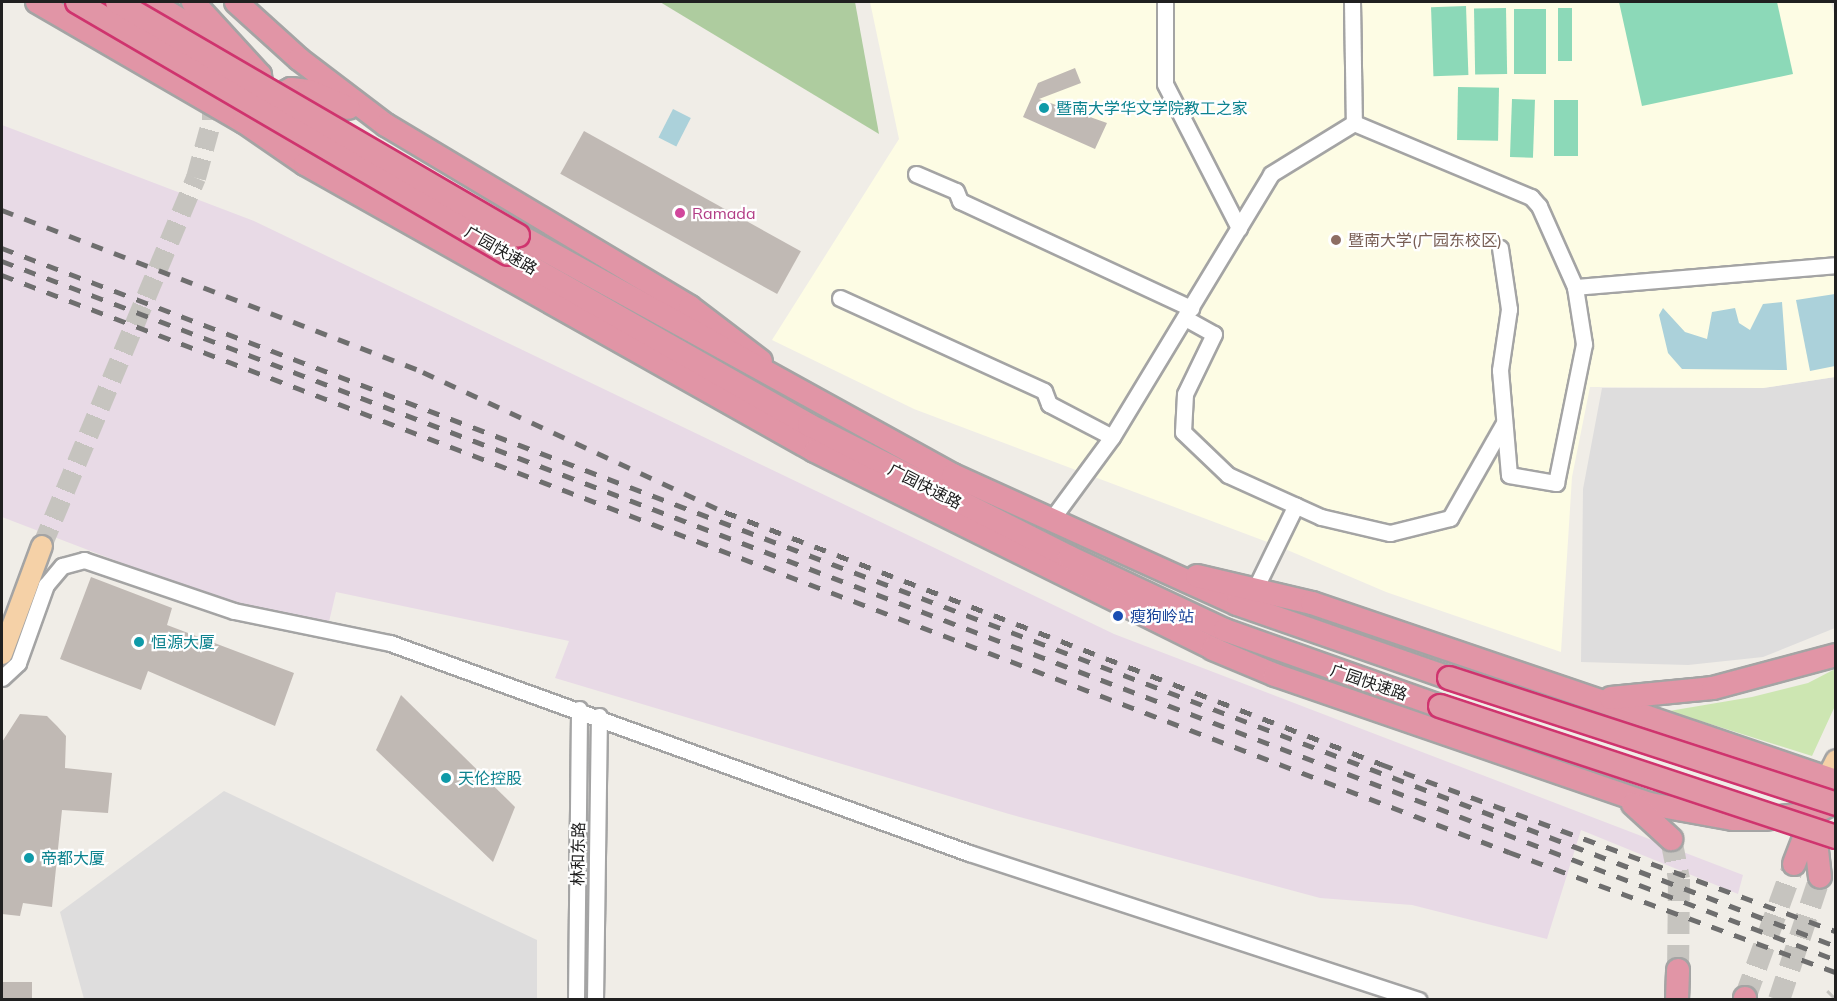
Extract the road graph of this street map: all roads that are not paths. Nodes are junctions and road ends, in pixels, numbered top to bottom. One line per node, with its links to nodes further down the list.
1 (37, 2): 10 (highway)
2 (77, 2): 16 (highway, 广园快速路, bridge)
3 (117, 2): 16 (highway, 广园快速路, bridge)
4 (150, 2): 9 (highway)
5 (193, 2): 9 (highway)
6 (236, 2): 12 (highway)
7 (1165, 2): 15 (street)
8 (1352, 2): 11 (street)
9 (248, 59): 10 (highway)
10 (244, 123): 13 (highway)
11 (1354, 123): 15 (street); 19 (street)
12 (386, 125): 13 (highway); 22 (highway)
13 (305, 164): 25 (highway)
14 (916, 174): 21 (street)
15 (1239, 228): 21 (street)
16 (513, 245): 22 (highway, 广园快速路); 29 (highway, 广园快速路)
17 (1500, 248): 23 (street)
18 (1836, 265): 19 (street)
19 (1575, 287): 23 (street)
20 (840, 298): 24 (street)
21 (1188, 313): 24 (street); 26 (street)
22 (783, 383): 27 (highway, 广园快速路)
23 (1504, 423): 26 (street)
24 (1112, 437): 27 (street)
25 (857, 472): 29 (highway); 41 (highway)
26 (1296, 506): 31 (street)
27 (1051, 520): 30 (highway, 广园快速路)
28 (42, 546): 32 (main road)
29 (1069, 557): 44 (highway, 广园快速路, bridge)
30 (1154, 567): 31 (highway); 42 (highway, 广园快速路, bridge)
31 (1255, 589): 35 (highway)
32 (2, 654)
33 (1836, 655): 35 (highway)
34 (2, 678): 36 (street)
35 (1595, 698): 38 (highway)
36 (579, 709): 37 (street); 48 (street, 林和东路)
37 (599, 716): 49 (street, 林和东路); 50 (street)
38 (1651, 717): 39 (highway); 41 (highway)
39 (1755, 753): 40 (highway); 43 (highway)
40 (1833, 773): 43 (highway)
41 (1616, 793): 43 (highway); 45 (highway)
42 (1836, 803): 43 (highway)
43 (1813, 813): 44 (highway); 44 (highway)
44 (1831, 836): 46 (highway)
45 (1671, 839)
46 (1820, 878)
47 (1678, 970): 51 (highway)
48 (576, 999)
49 (595, 999)
50 (1419, 999)
51 (1677, 999)

